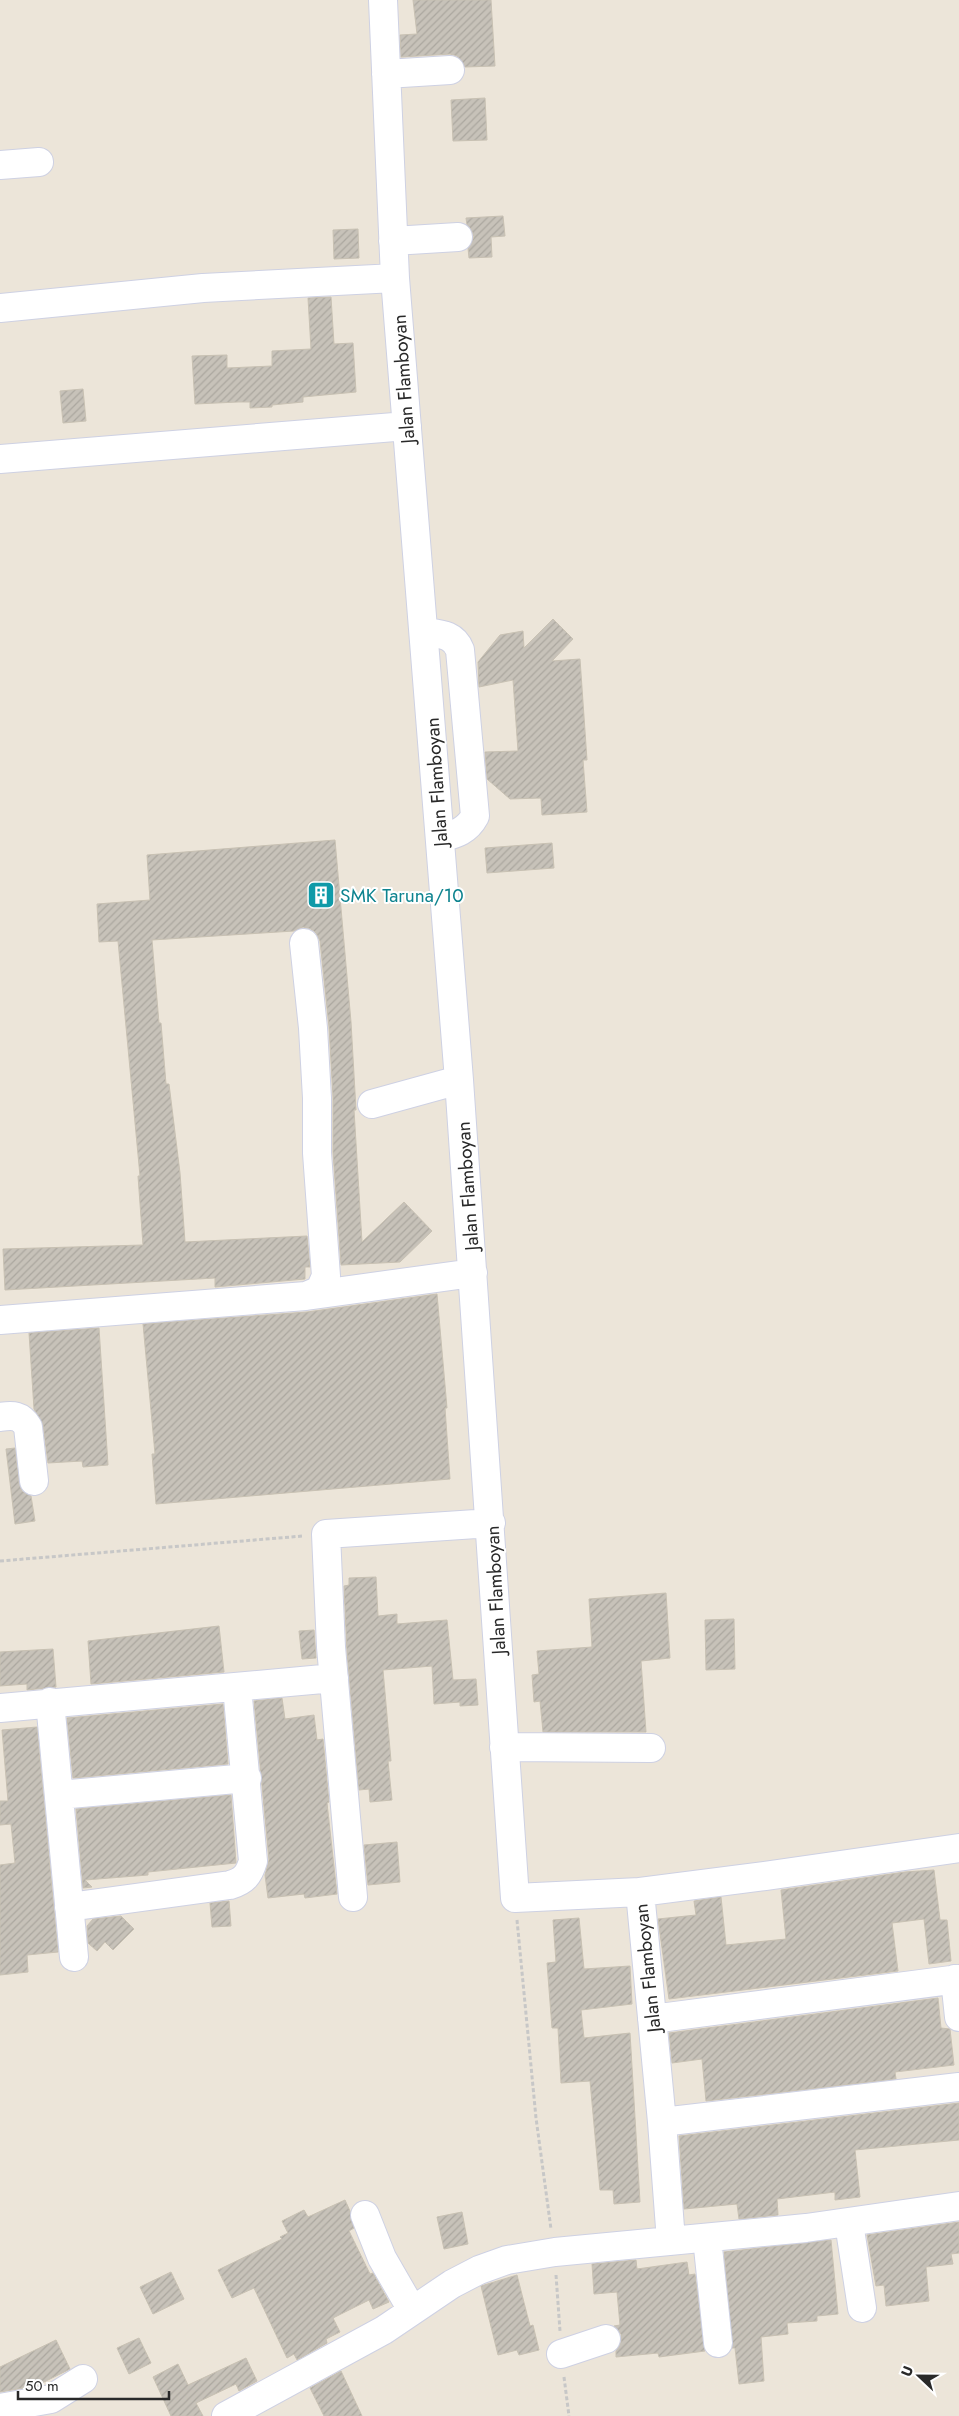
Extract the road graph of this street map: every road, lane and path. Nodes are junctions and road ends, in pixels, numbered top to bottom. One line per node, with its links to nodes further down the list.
1 (383, 0): 3 (street, Jalan Flamboyan)
2 (450, 70): 3 (street)
3 (386, 74): 7 (street, Jalan Flamboyan)
4 (39, 162): 5 (street)
5 (0, 165)
6 (458, 237): 7 (street)
7 (393, 240): 8 (street, Jalan Flamboyan)
8 (395, 278): 9 (street); 10 (street, Jalan Flamboyan)
9 (0, 308)
10 (407, 426): 11 (street); 12 (street, Jalan Flamboyan)
11 (0, 459)
12 (425, 632): 13 (street, Jalan Flamboyan); 13 (street)
13 (441, 838): 15 (street, Jalan Flamboyan)
14 (304, 943): 18 (street)
15 (459, 1080): 16 (street); 17 (street, Jalan Flamboyan)
16 (372, 1104)
17 (473, 1273): 18 (street); 22 (street, Jalan Flamboyan)
18 (306, 1296): 19 (street)
19 (0, 1320)
20 (0, 1416): 21 (street)
21 (34, 1481)
22 (491, 1523): 23 (street); 29 (street, Jalan Flamboyan)
23 (326, 1534): 24 (path); 25 (street)
24 (0, 1561)
25 (334, 1678): 26 (street); 35 (street)
26 (237, 1687): 27 (street); 31 (street)
27 (50, 1702): 28 (street); 32 (street)
28 (0, 1708)
29 (504, 1747): 30 (street); 36 (street, Jalan Flamboyan)
30 (652, 1748)
31 (247, 1778): 32 (street); 37 (street)
32 (59, 1795): 37 (street)
33 (959, 1848): 34 (street)
34 (640, 1892): 36 (street, Jalan Flamboyan); 41 (street, Jalan Flamboyan)
35 (353, 1897)
36 (515, 1898): 49 (path)
37 (69, 1907): 38 (street)
38 (74, 1957)
39 (957, 1979): 40 (street); 41 (street)
40 (959, 2017)
41 (652, 2019): 43 (street, Jalan Flamboyan)
42 (959, 2087): 43 (street)
43 (662, 2122): 48 (street, Jalan Flamboyan)
44 (959, 2206): 46 (street)
45 (365, 2215): 51 (street)
46 (849, 2223): 47 (street); 50 (street)
47 (707, 2238): 48 (street); 53 (street)
48 (656, 2249): 49 (street)
49 (555, 2252): 51 (street); 54 (path)
50 (862, 2308)
51 (412, 2310): 57 (street)
52 (606, 2339): 54 (street)
53 (718, 2342)
54 (561, 2354): 58 (path)
55 (83, 2379): 56 (street)
56 (0, 2408)
57 (226, 2416)
58 (569, 2416)

